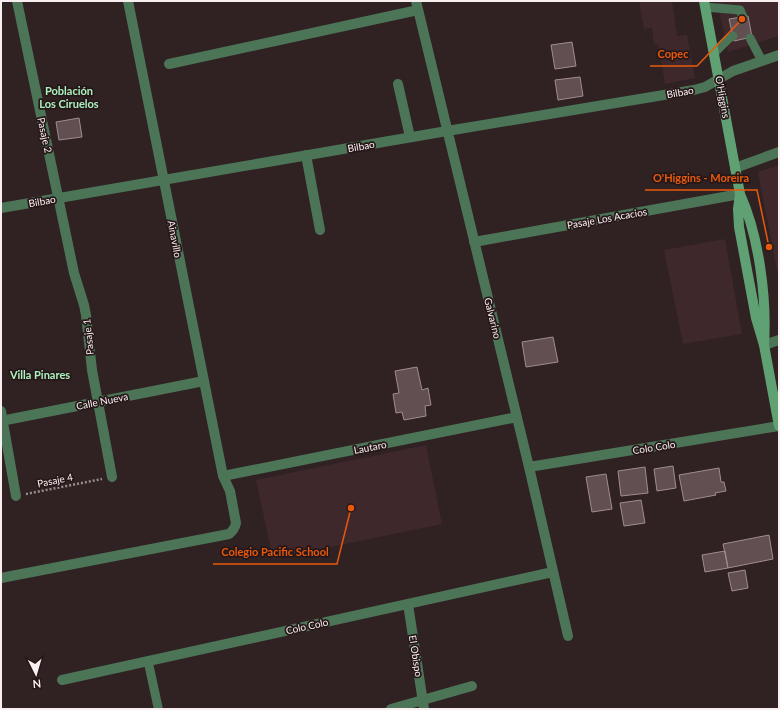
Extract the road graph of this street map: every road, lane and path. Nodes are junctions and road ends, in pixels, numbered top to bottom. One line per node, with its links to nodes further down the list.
1 (17, 1): 21 (street, Pasaje 2)
2 (128, 1): 19 (street, Ainavillo)
3 (705, 4): 5 (lane); 8 (main road, O'Higgins)
4 (417, 5): 11 (street); 14 (street, Galvarino)
5 (743, 17)
6 (733, 36): 8 (lane)
7 (750, 38): 10 (lane)
8 (714, 53): 12 (main road, O'Higgins)
9 (779, 55): 10 (street, Bilbao)
10 (762, 61): 12 (street, Bilbao)
11 (169, 64)
12 (719, 79): 14 (street, Bilbao); 18 (main road, O'Higgins)
13 (398, 84): 15 (street)
14 (447, 131): 15 (street, Bilbao); 24 (street, Galvarino)
15 (410, 137): 17 (street, Bilbao)
16 (779, 152): 18 (street)
17 (306, 155): 19 (street, Bilbao); 23 (street)
18 (735, 168): 20 (main road, O'Higgins)
19 (164, 180): 21 (street, Bilbao); 27 (street, Ainavillo)
20 (740, 194): 24 (street, Pasaje Los Acacios); 26 (main road, O'Higgins)
21 (58, 198): 22 (street, Bilbao); 28 (street, Pasaje 1)
22 (1, 206)
23 (320, 230)
24 (474, 242): 30 (street, Galvarino)
25 (779, 340): 26 (street)
26 (764, 345): 31 (main road, O'Higgins)
27 (204, 382): 28 (street, Calle Nueva); 33 (street, Ainavillo)
28 (98, 402): 29 (street, Calle Nueva); 34 (street, Pasaje 1)
29 (2, 417): 35 (street)
30 (517, 417): 32 (street, Galvarino); 33 (street, Lautaro)
31 (779, 426): 32 (street, Colo Colo)
32 (528, 467): 36 (street, Galvarino)
33 (223, 476): 37 (street, Ainavillo)
34 (112, 477): 35 (path, Pasaje 4)
35 (16, 496)
36 (553, 572): 38 (street, Colo Colo); 39 (street, Galvarino)
37 (1, 578)
38 (408, 604): 40 (street, Colo Colo); 43 (street, El Obispo)
39 (568, 636)
40 (148, 661): 41 (street, Colo Colo); 44 (lane)
41 (62, 680)
42 (472, 686): 43 (street)
43 (423, 705): 45 (street)
44 (158, 707)
45 (391, 709)

